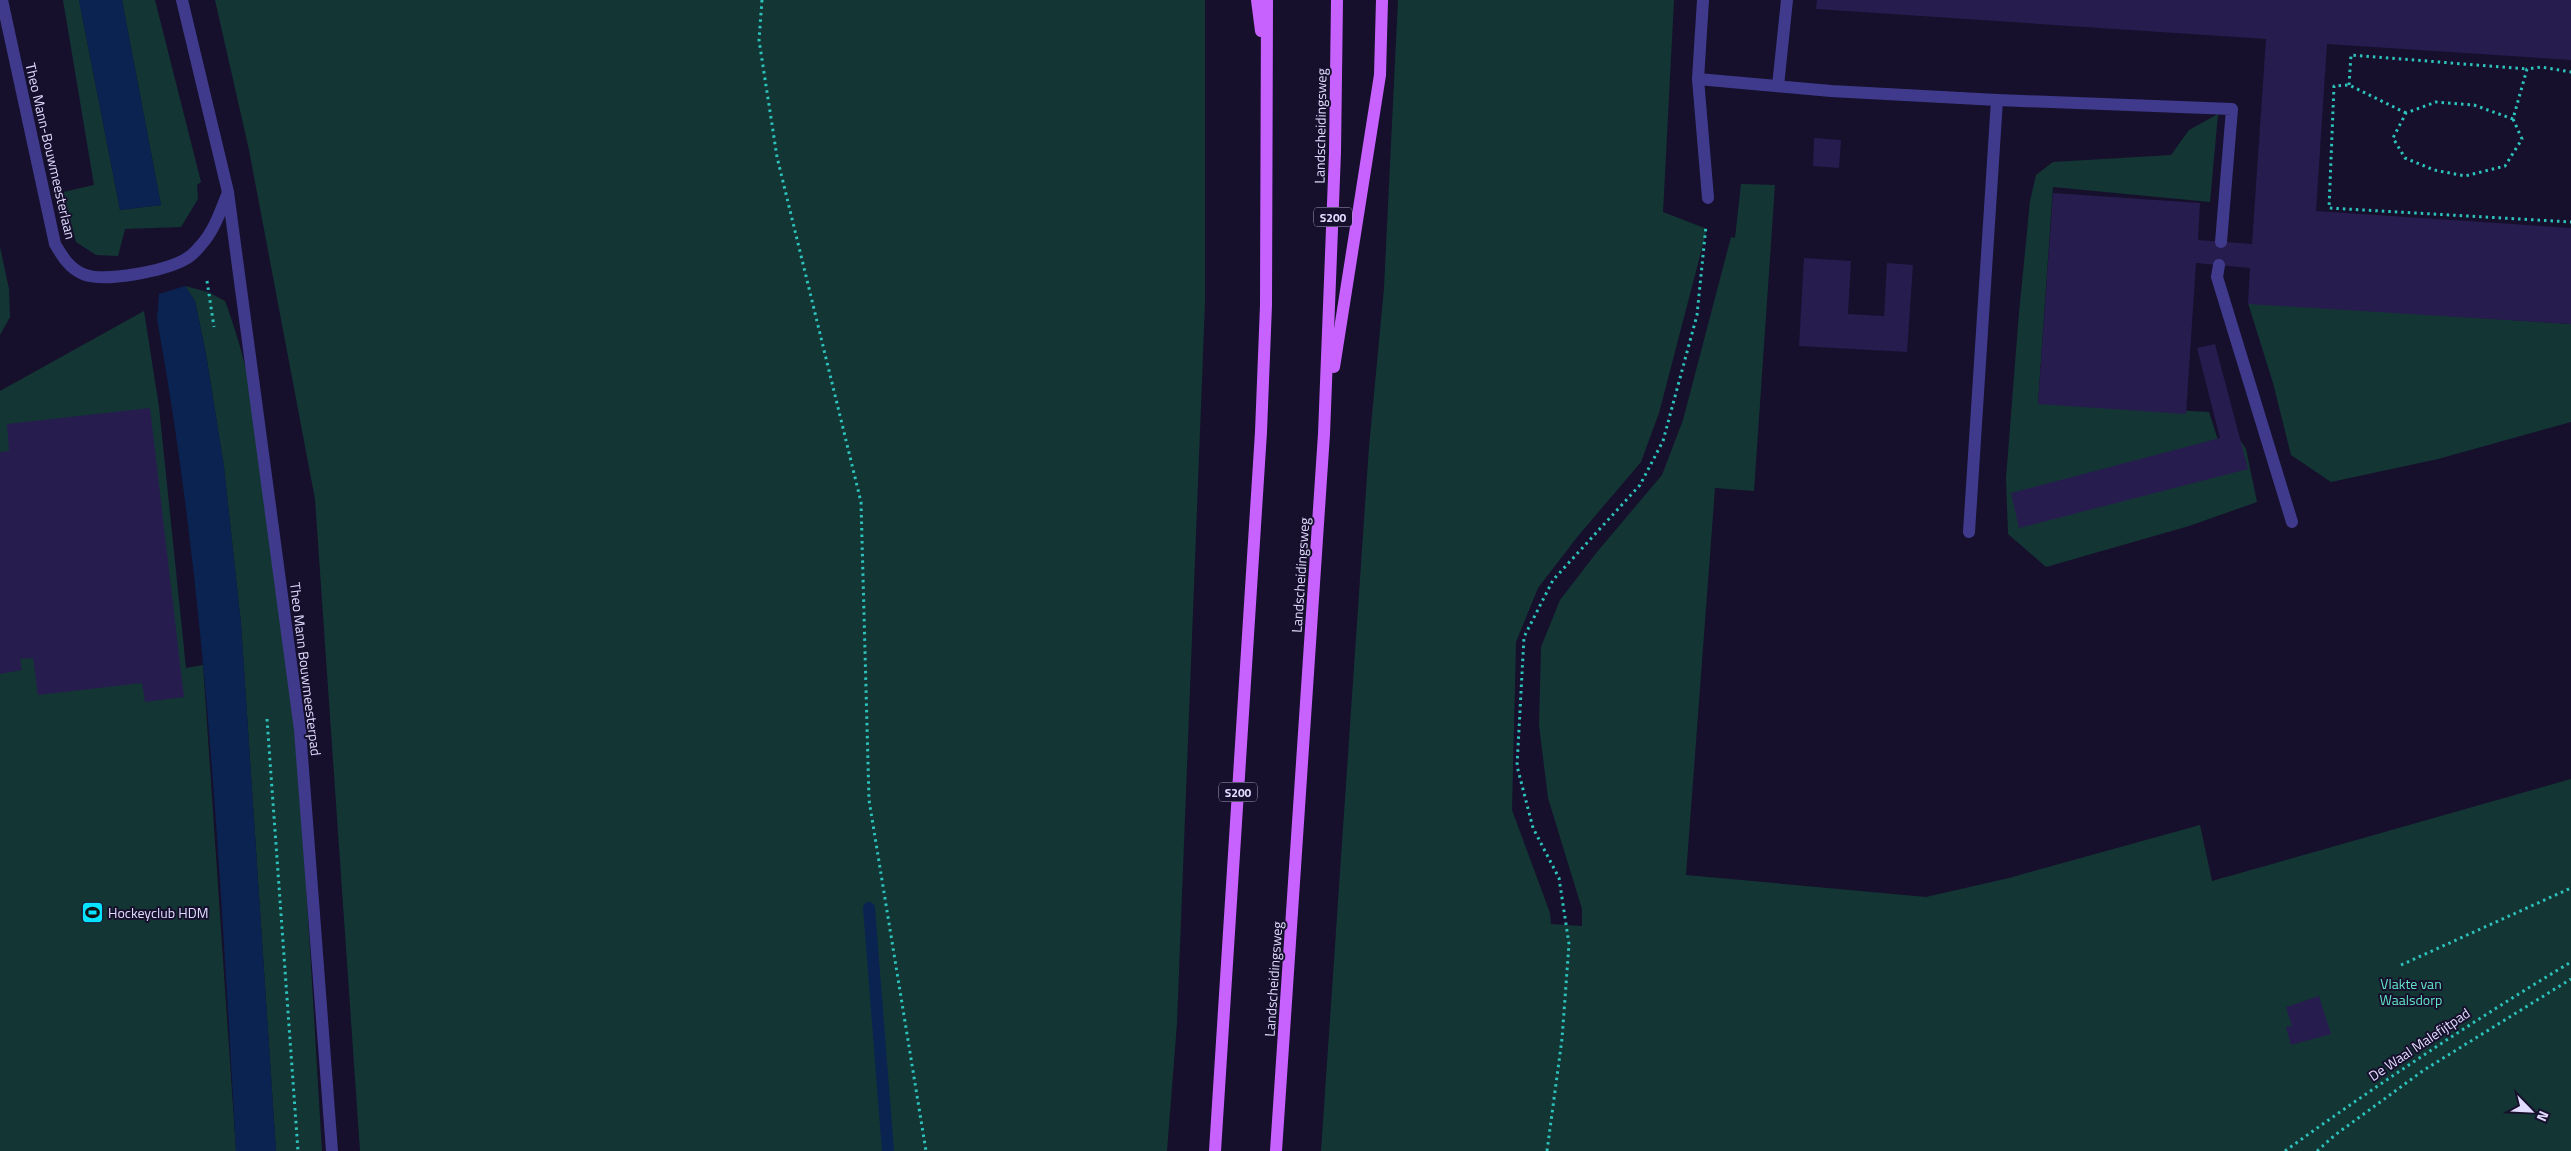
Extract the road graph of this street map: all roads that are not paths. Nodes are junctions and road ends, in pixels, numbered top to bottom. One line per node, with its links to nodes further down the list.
1 (2, 0): 13 (street, Theo Mann-Bouwmeesterlaan)
2 (182, 0): 13 (street)
3 (1257, 0): 9 (main road)
4 (1268, 0): 9 (main road, S200)
5 (1337, 0): 17 (main road, Landscheidingsweg / S200)
6 (1382, 0): 17 (main road)
7 (1703, 0): 10 (street)
8 (1787, 0): 11 (street)
9 (1268, 78): 21 (main road, S200)
10 (1698, 79): 11 (street); 14 (street)
11 (1778, 86): 12 (street)
12 (1997, 100): 15 (street); 19 (street)
13 (228, 192): 20 (street, Theo Mann Bouwmeesterpad)
14 (1708, 198)
15 (2221, 242)
16 (2219, 265): 18 (street)
17 (1324, 434): 22 (main road, Landscheidingsweg / S200)
18 (2292, 522)
19 (1969, 532)
20 (332, 1151)
21 (1215, 1151)
22 (1276, 1151)

